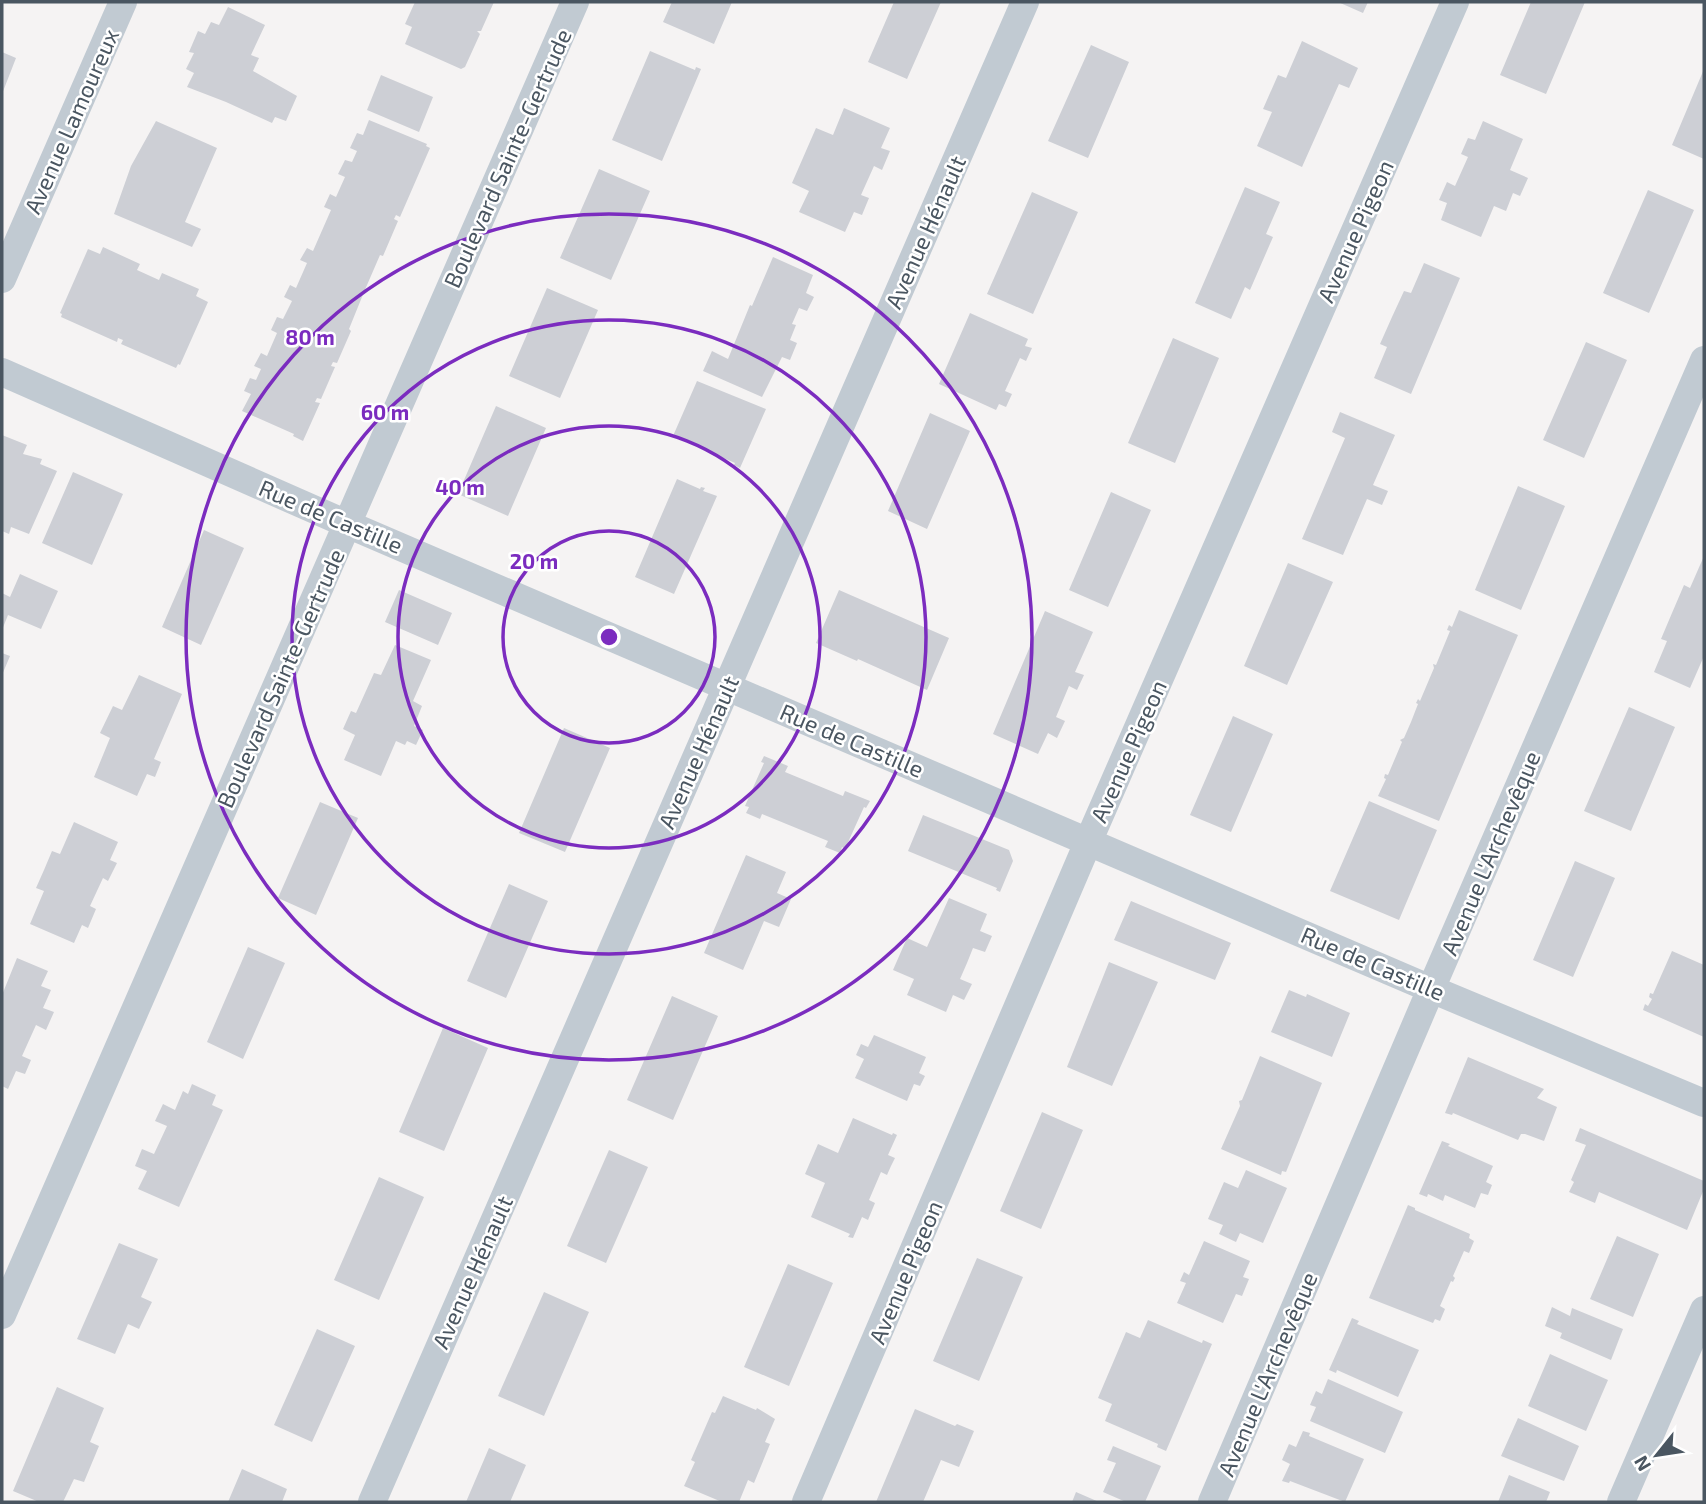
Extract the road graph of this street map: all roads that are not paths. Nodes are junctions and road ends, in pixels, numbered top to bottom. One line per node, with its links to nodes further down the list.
1 (123, 2): 5 (street, Avenue Lamoureux)
2 (575, 2): 8 (street, Boulevard Sainte-Gertrude)
3 (1025, 2): 9 (street, Avenue Hénault)
4 (1455, 2): 10 (street, Avenue Pigeon)
5 (2, 279)
6 (1704, 360): 11 (street, Avenue L'Archevêque)
7 (2, 372): 8 (street, Rue de Castille)
8 (347, 524): 9 (street, Rue de Castille); 14 (street, Boulevard Sainte-Gertrude)
9 (727, 687): 10 (street, Rue de Castille); 15 (street, Avenue Hénault)
10 (1089, 840): 11 (street, Rue de Castille); 16 (street, Avenue Pigeon)
11 (1431, 989): 12 (street, Rue de Castille); 17 (street, Avenue L'Archevêque)
12 (1704, 1102)
13 (1704, 1310): 18 (street)
14 (2, 1315)
15 (372, 1502)
16 (806, 1502)
17 (1212, 1502)
18 (1621, 1502)

